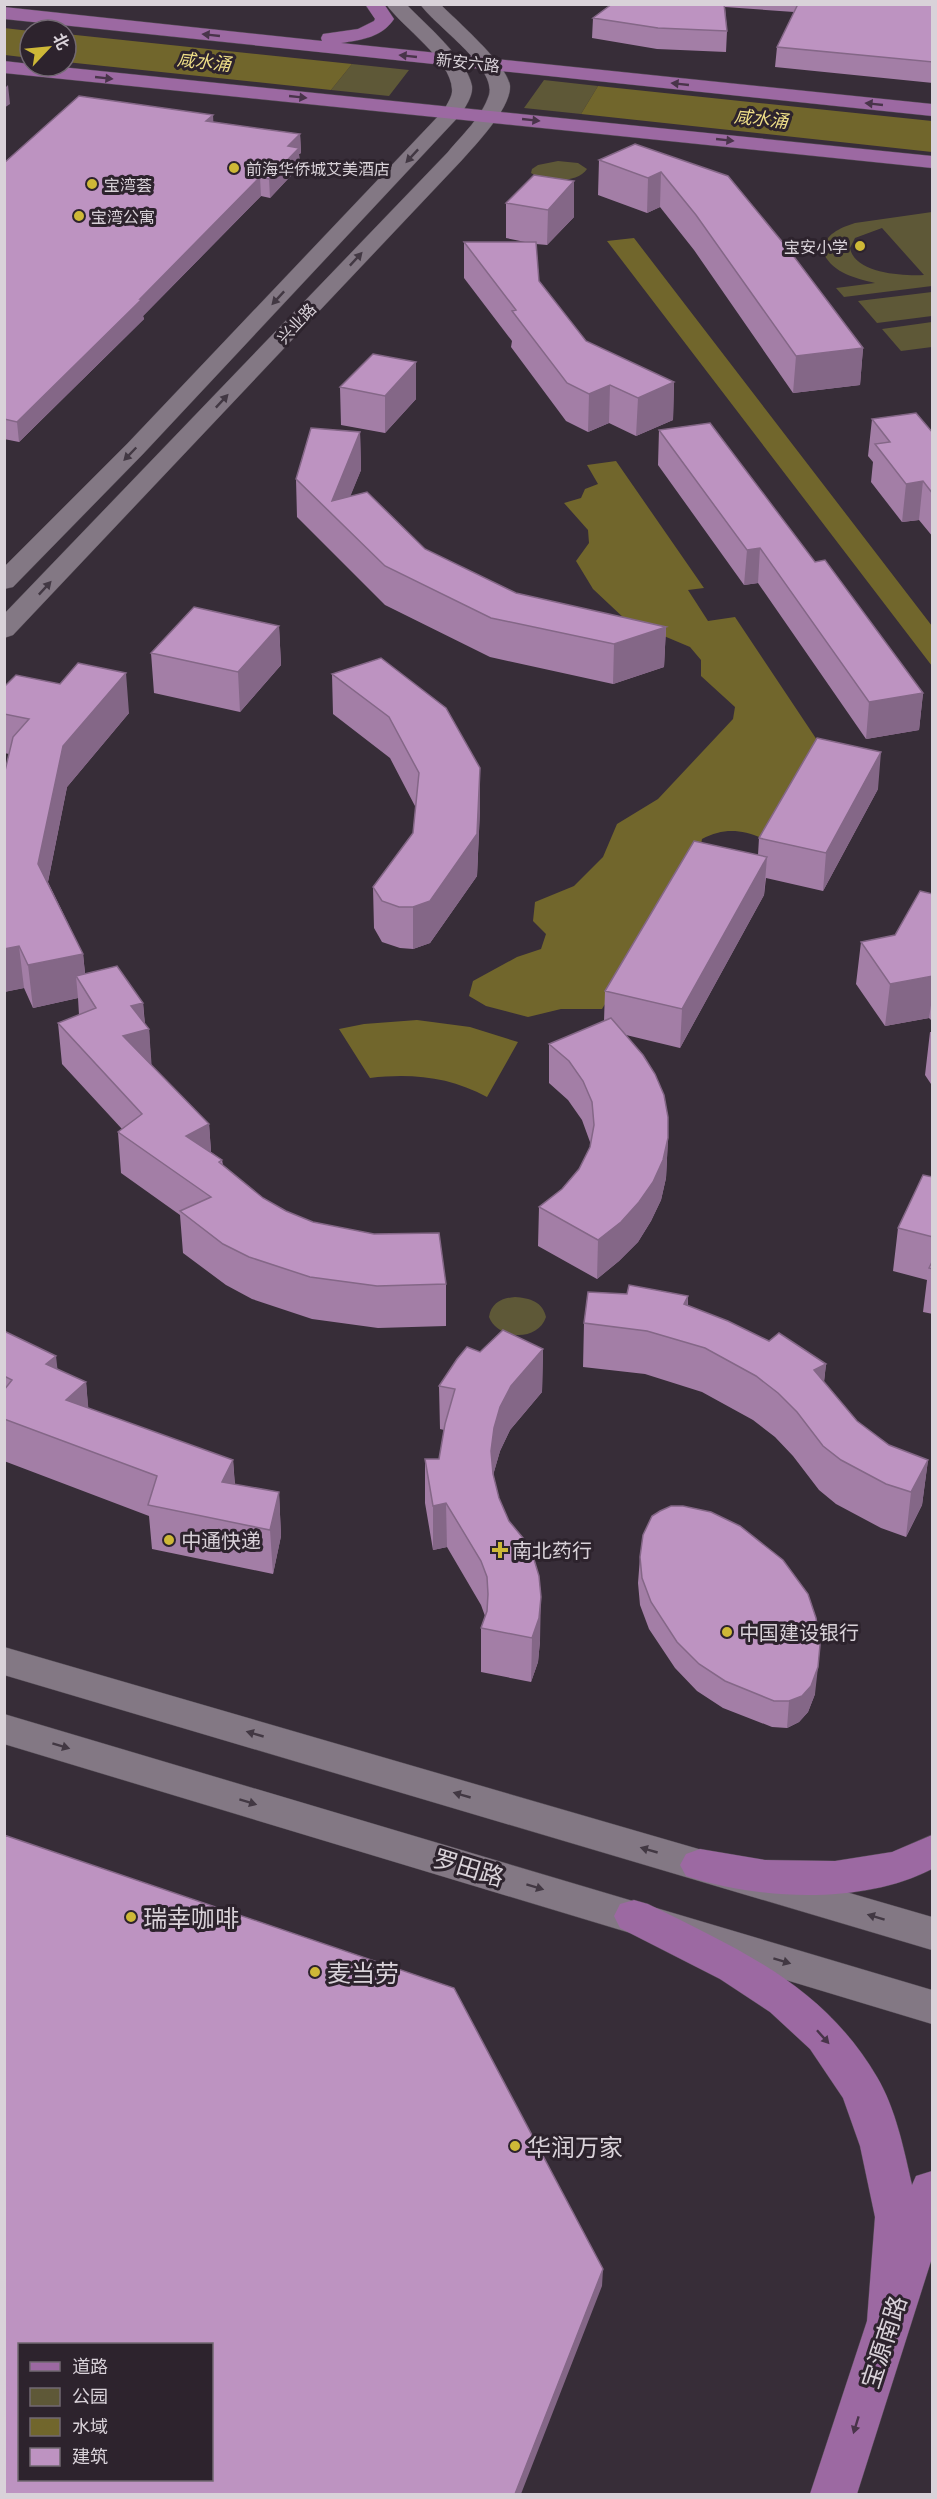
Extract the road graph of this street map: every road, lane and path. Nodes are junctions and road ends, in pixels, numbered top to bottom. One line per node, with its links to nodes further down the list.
1 (374, 4): 5 (main road)
2 (429, 4): 7 (main road, 兴业路)
3 (395, 5): 6 (main road, 兴业路)
4 (4, 13): 5 (main road, 新安六路, one-way to 4)
5 (269, 41): 6 (main road, 新安六路, one-way to 5)
6 (447, 60): 7 (main road, 新安六路); 10 (main road, 兴业路)
7 (487, 64): 9 (main road, 新安六路, one-way to 7); 11 (main road, 兴业路)
8 (4, 67): 10 (main road, one-way to 10)
9 (933, 110)
10 (452, 113): 11 (main road); 13 (main road, 兴业路, one-way to 13)
11 (486, 116): 12 (main road, one-way to 12); 14 (main road, 兴业路, one-way to 11)
12 (933, 162)
13 (156, 427): 14 (main road); 15 (main road, 兴业路, one-way to 15)
14 (192, 433): 16 (main road, 兴业路, one-way to 14)
15 (4, 582)
16 (4, 630)
17 (4, 1661): 20 (main road, one-way to 17)
18 (4, 1729): 21 (main road, 罗田路, one-way to 21)
19 (933, 1851): 20 (main road)
20 (700, 1865): 22 (main road, one-way to 20)
21 (634, 1916): 23 (main road, 罗田路, one-way to 23); 25 (main road, one-way to 25)
22 (933, 1934)
23 (933, 2007)
24 (933, 2190): 25 (main road, 宝源南路)
25 (889, 2320): 26 (main road, 宝源南路, one-way to 26)
26 (834, 2494)

